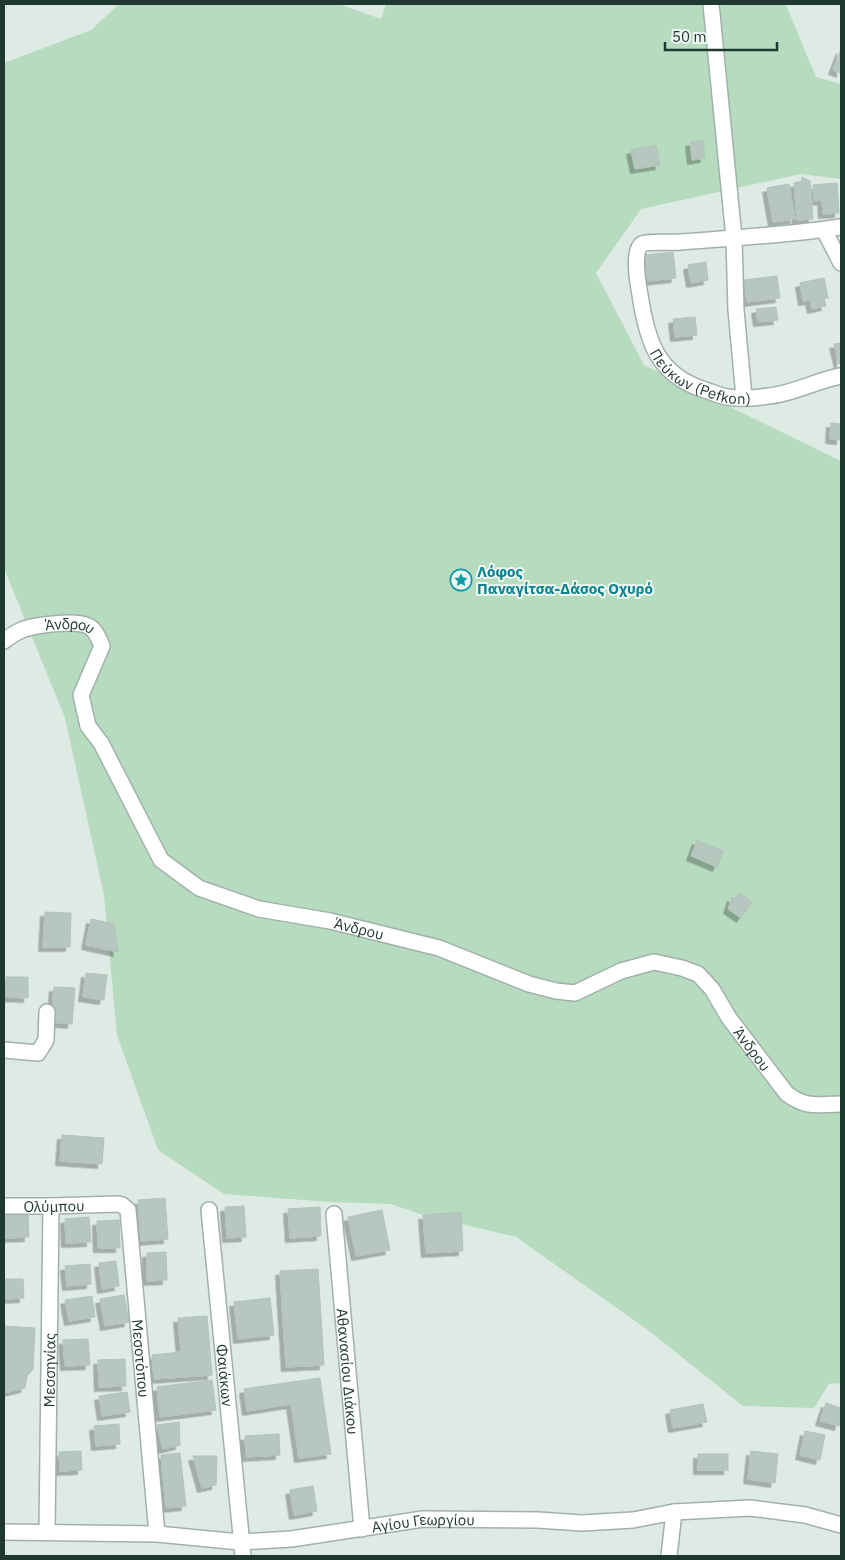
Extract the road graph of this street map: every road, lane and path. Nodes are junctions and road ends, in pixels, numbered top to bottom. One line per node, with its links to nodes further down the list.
1 (712, 4): 4 (street)
2 (841, 227): 3 (street)
3 (824, 230): 4 (street); 5 (street)
4 (734, 238): 7 (street); 7 (street, Πεύκων (Pefkon))
5 (841, 263)
6 (841, 376): 7 (street, Πεύκων (Pefkon))
7 (744, 397)
8 (4, 641): 11 (street, Άνδρου)
9 (47, 1012): 10 (street)
10 (4, 1050)
11 (841, 1104)
12 (103, 1204): 14 (street, Ολύμπου); 22 (street, Μεσοτόπου)
13 (4, 1206): 14 (street, Ολύμπου)
14 (50, 1206): 21 (street, Μεσσηνίας)
15 (208, 1210): 23 (street, Φαιάκων)
16 (334, 1214): 19 (street, Αθανασίου Διάκου)
17 (674, 1512): 18 (street, Αγίου Γεωργίου); 19 (street, Αγίου Γεωργίου); 24 (street)
18 (841, 1523)
19 (362, 1529): 23 (street, Αγίου Γεωργίου)
20 (4, 1532): 21 (street, Αγίου Γεωργίου)
21 (47, 1532): 22 (street, Αγίου Γεωργίου)
22 (157, 1534): 23 (street, Αγίου Γεωργίου)
23 (242, 1549)
24 (668, 1556)

